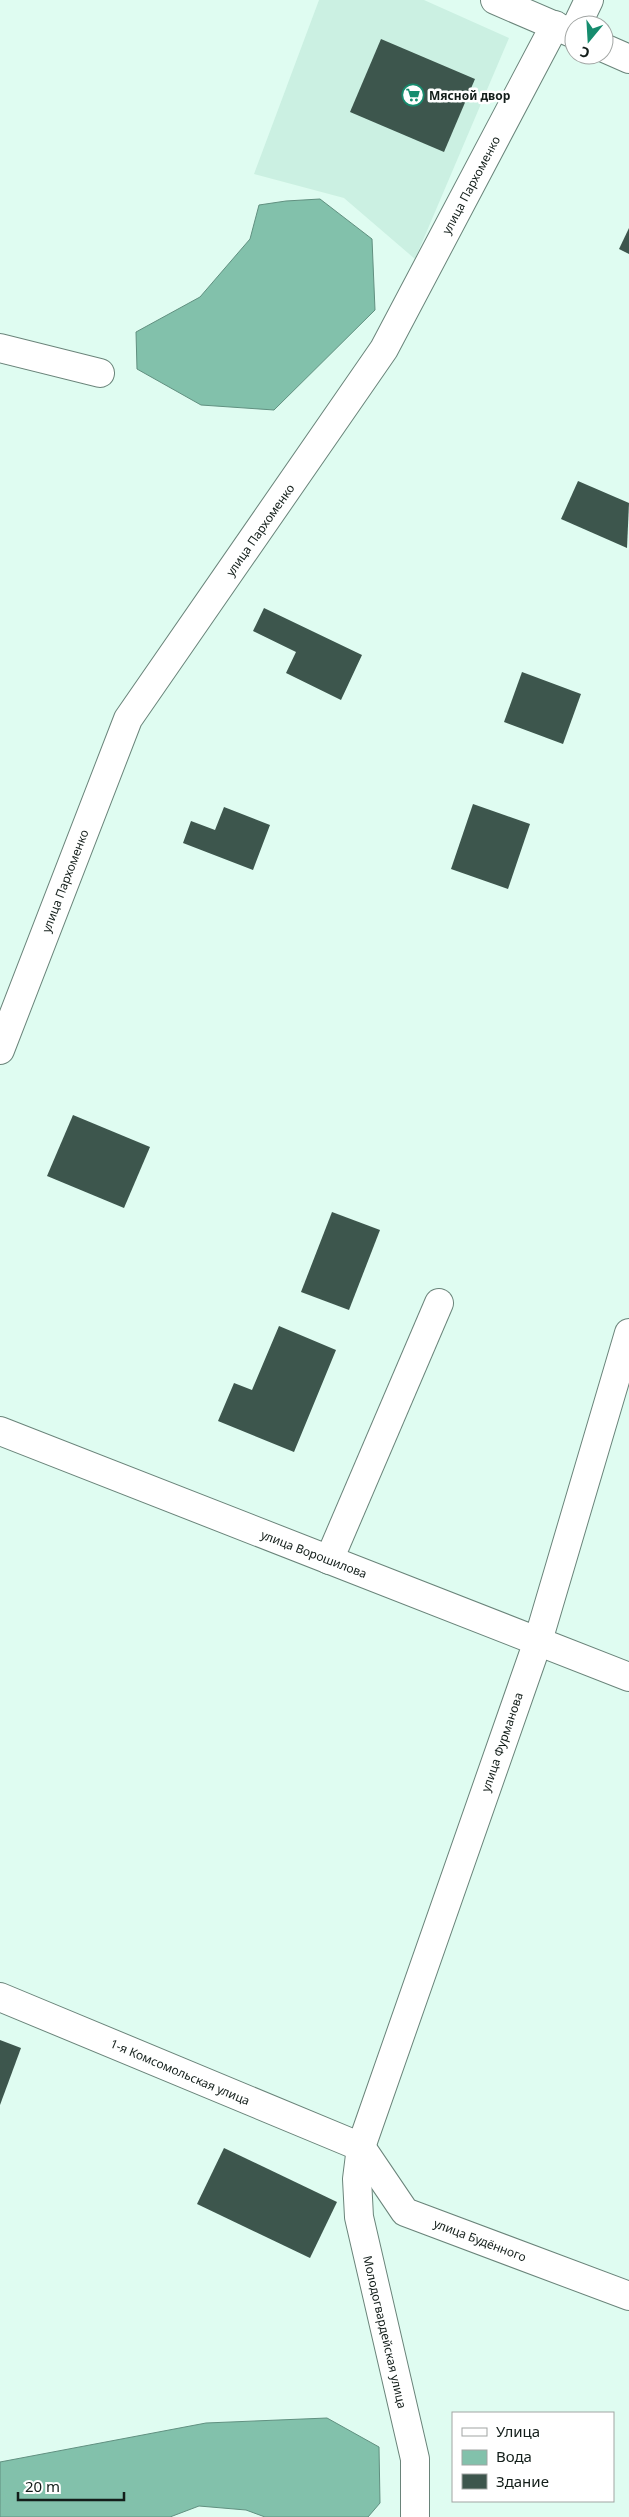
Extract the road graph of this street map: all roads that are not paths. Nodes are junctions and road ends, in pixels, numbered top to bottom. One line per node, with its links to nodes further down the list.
1 (496, 0): 4 (street)
2 (588, 0): 3 (street, улица Пархоменко)
3 (580, 15)
4 (564, 27)
5 (564, 42): 10 (street, улица Пархоменко)
6 (614, 52): 7 (street)
7 (629, 59)
8 (0, 348): 9 (street)
9 (100, 373)
10 (0, 1050)
11 (439, 1303): 14 (street)
12 (629, 1333): 15 (street, улица Фурманова)
13 (0, 1430): 14 (street, улица Ворошилова)
14 (329, 1560): 15 (street, улица Ворошилова)
15 (538, 1641): 16 (street, улица Ворошилова); 18 (street, улица Фурманова)
16 (629, 1677)
17 (0, 1997): 18 (street, 1-я Комсомольская улица)
18 (361, 2147): 19 (street, улица Будённого); 20 (street, Молодогвардейская улица)
19 (629, 2296)
20 (414, 2517)

